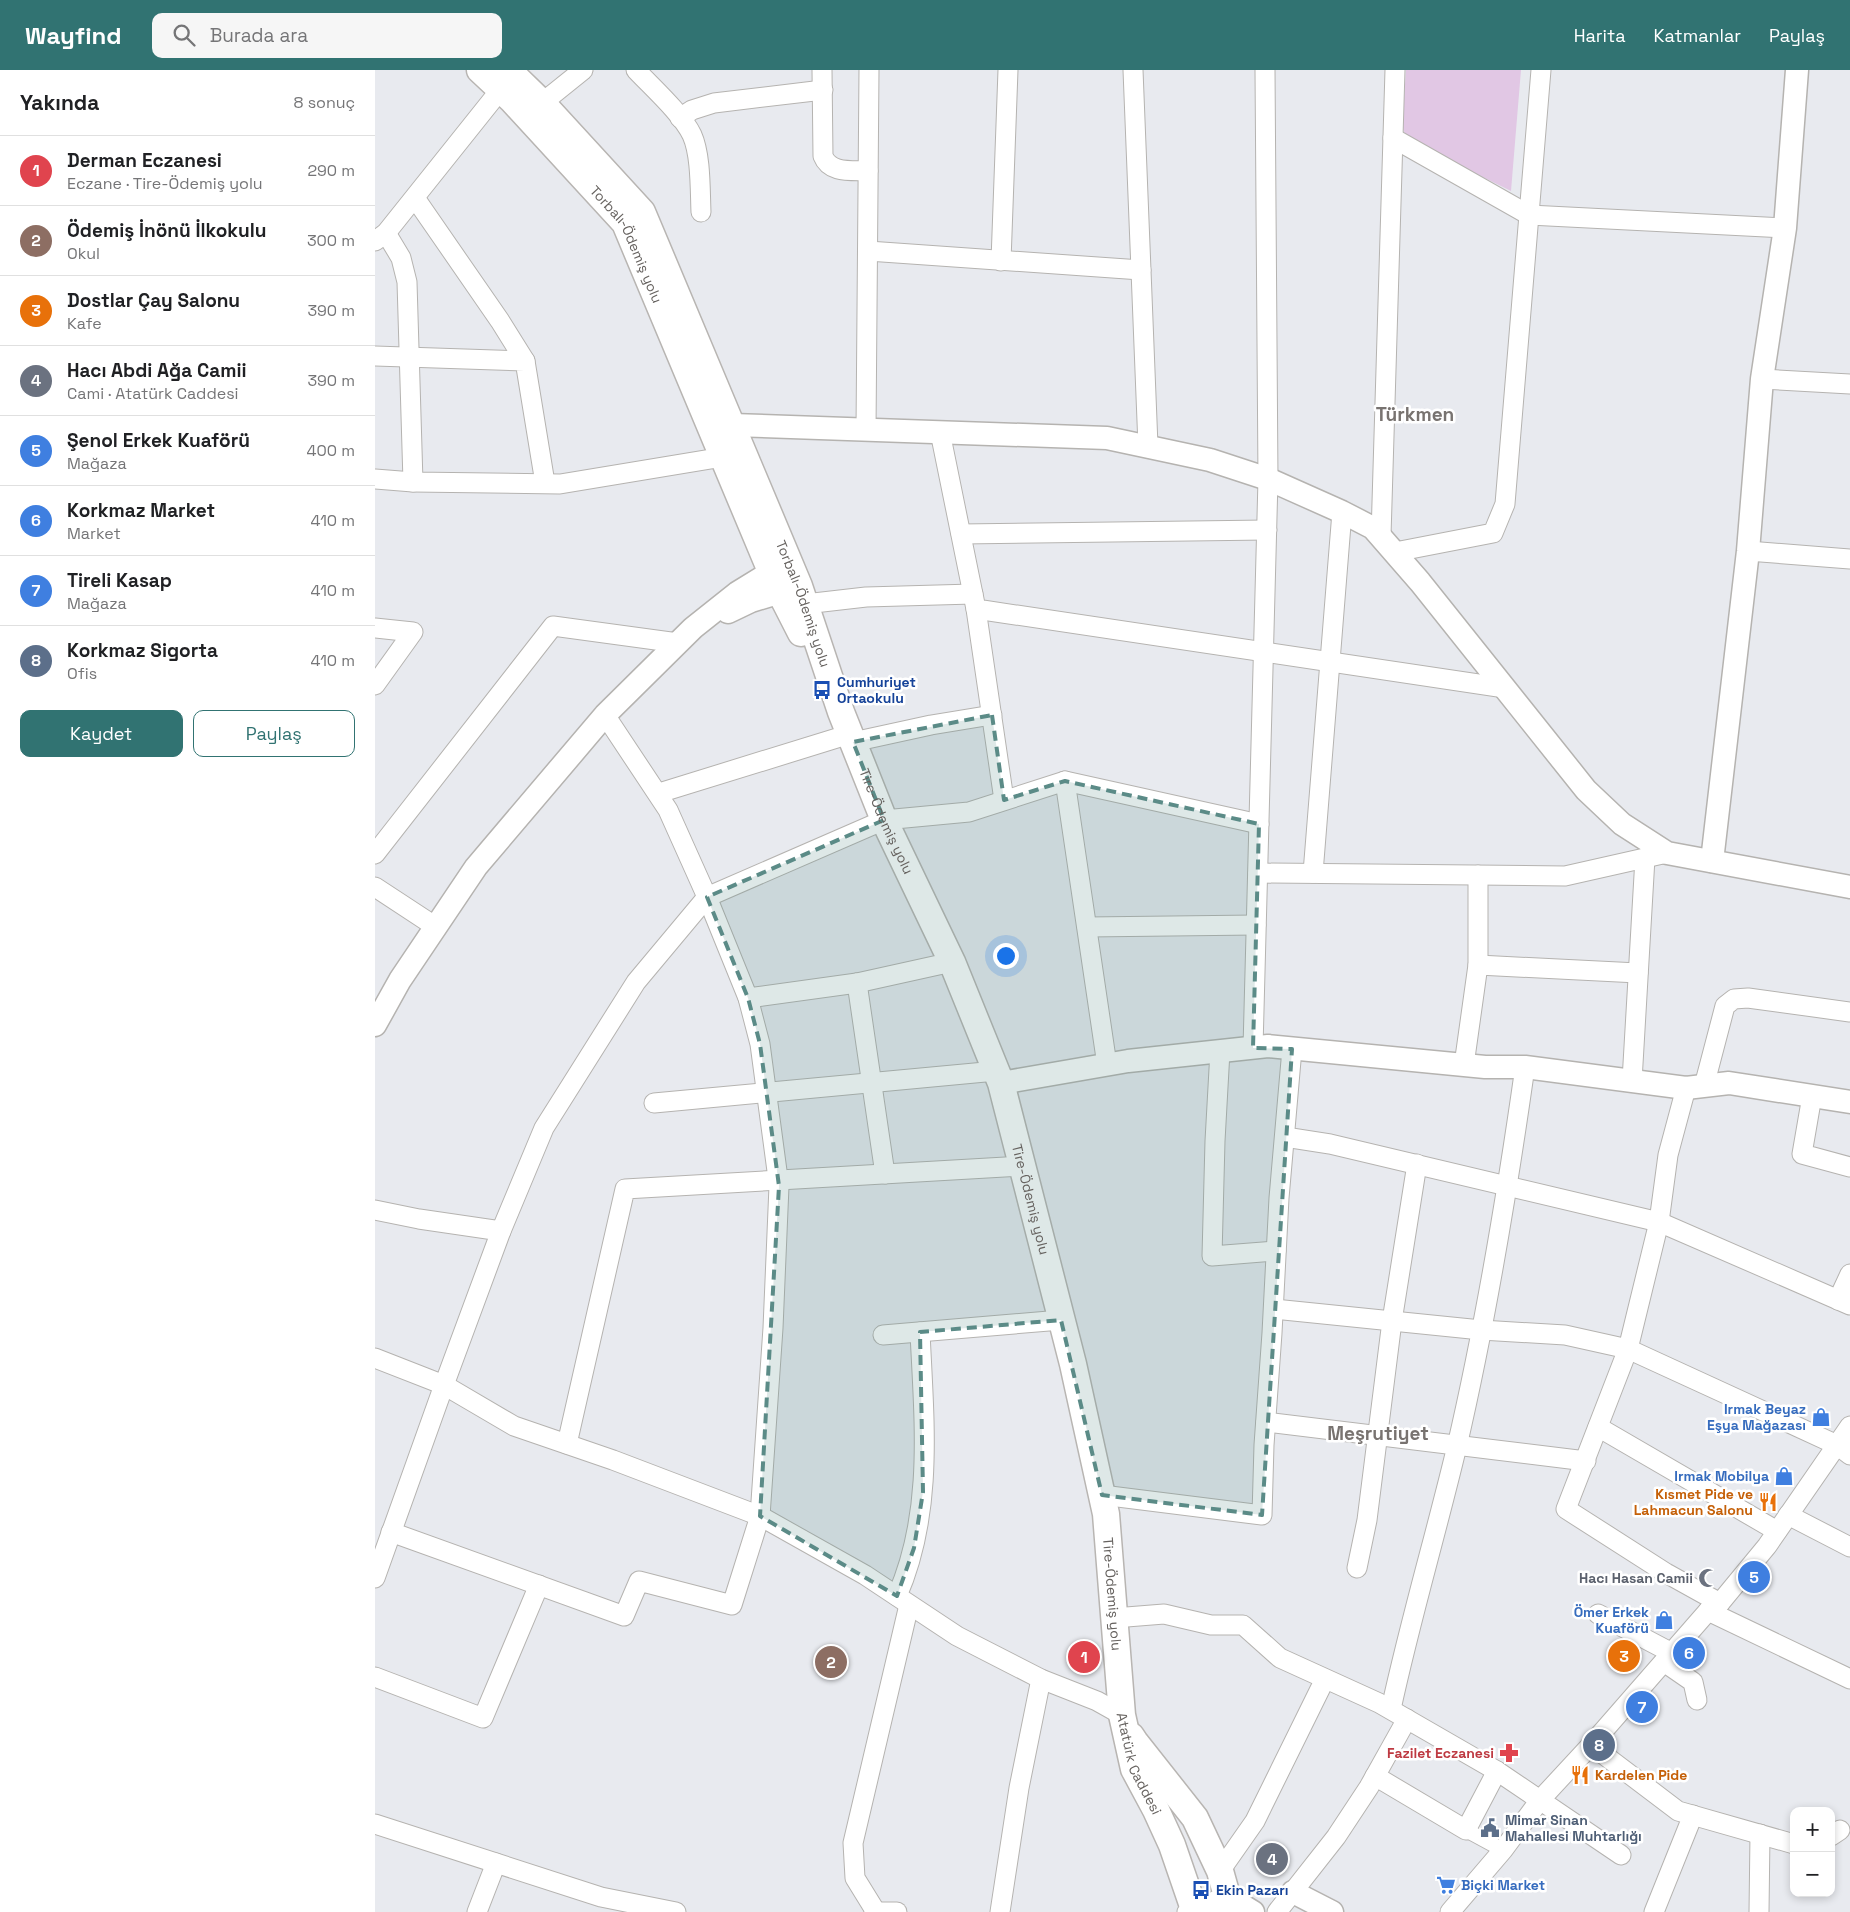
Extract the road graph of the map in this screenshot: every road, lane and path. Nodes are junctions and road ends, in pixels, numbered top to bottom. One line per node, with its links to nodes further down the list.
1 (480, 70): 12 (main road, Torbalı-Ödemiş yolu)
2 (583, 70): 14 (street)
3 (636, 70): 15 (street)
4 (822, 70): 13 (street)
5 (869, 70): 17 (street)
6 (1009, 70): 24 (street)
7 (1133, 70): 25 (street)
8 (1265, 70): 37 (street)
9 (1395, 70): 16 (street)
10 (1541, 70): 20 (street)
11 (1797, 70): 21 (street)
12 (504, 80): 14 (main road, Torbalı-Ödemiş yolu); 18 (street); 35 (main road, Torbalı-Ödemiş yolu)
13 (823, 90): 15 (street); 17 (street)
14 (542, 103): 31 (main road, Torbalı-Ödemiş yolu)
15 (680, 118): 19 (street)
16 (1393, 138): 20 (street); 43 (street)
17 (868, 171): 23 (street)
18 (415, 198): 22 (street); 28 (street)
19 (701, 212)
20 (1529, 215): 21 (street); 43 (street)
21 (1785, 228): 29 (street)
22 (381, 237): 27 (street)
23 (868, 252): 24 (street); 32 (street)
24 (1001, 260): 25 (street)
25 (1141, 270): 34 (street)
26 (375, 356): 27 (street)
27 (409, 358): 28 (street); 38 (street)
28 (525, 361): 39 (street)
29 (1762, 379): 30 (street); 44 (street)
30 (1850, 384)
31 (732, 426): 32 (street); 46 (main road, Torbalı-Ödemiş yolu)
32 (866, 430): 33 (street)
33 (940, 432): 34 (street); 42 (street)
34 (1148, 446): 37 (street)
35 (723, 457): 39 (street); 46 (main road, Torbalı-Ödemiş yolu)
36 (375, 479): 38 (street)
37 (1268, 479): 40 (street); 41 (street)
38 (413, 482): 39 (street)
39 (545, 483)
40 (1342, 512): 43 (street); 51 (street)
41 (1267, 530): 42 (street); 50 (street)
42 (961, 534): 47 (street)
43 (1388, 544): 53 (street)
44 (1748, 551): 45 (street); 65 (street)
45 (1850, 559)
46 (789, 584): 47 (street); 49 (street); 56 (main road, Torbalı-Ödemiş yolu)
47 (974, 601): 50 (street); 55 (street)
48 (375, 628): 52 (street)
49 (685, 636): 54 (street); 63 (street)
50 (1263, 652): 51 (street); 61 (street)
51 (1330, 662): 53 (street); 67 (street)
52 (375, 685)
53 (1505, 688): 62 (street)
54 (605, 714): 58 (street); 73 (street)
55 (992, 715): 56 (street); 59 (street)
56 (848, 729): 58 (street); 60 (main road, Tire-Ödemiş yolu)
57 (1065, 781): 59 (street); 61 (street); 74 (street)
58 (659, 793): 71 (street)
59 (1004, 800): 60 (street)
60 (884, 820): 71 (street); 75 (main road, Tire-Ödemiş yolu)
61 (1259, 824): 66 (street)
62 (1667, 853): 64 (street); 65 (street)
63 (375, 854)
64 (1645, 858): 68 (street); 77 (street)
65 (1712, 861): 70 (street)
66 (1257, 873): 67 (street); 72 (street)
67 (1313, 873): 68 (street)
68 (1478, 875): 76 (street)
69 (375, 887): 73 (street)
70 (1850, 888)
71 (707, 897): 79 (street); 105 (street)
72 (1256, 925): 74 (street); 82 (street)
73 (436, 927): 81 (street)
74 (1087, 928): 85 (street)
75 (952, 962): 78 (street); 88 (main road, Tire-Ödemiş yolu)
76 (1478, 965): 77 (street); 86 (street)
77 (1639, 973): 89 (street)
78 (857, 983): 79 (street); 90 (street)
79 (748, 998): 92 (street)
80 (1850, 1012): 91 (street)
81 (375, 1025)
82 (1253, 1048): 83 (street); 84 (street)
83 (1292, 1049): 86 (street); 96 (street)
84 (1220, 1051): 85 (street); 106 (street)
85 (1107, 1064): 88 (street)
86 (1464, 1065): 87 (street)
87 (1525, 1067): 89 (street); 102 (street)
88 (998, 1077): 90 (street); 98 (main road, Tire-Ödemiş yolu)
89 (1632, 1081): 91 (street)
90 (873, 1082): 92 (street); 100 (street)
91 (1695, 1087): 93 (street); 104 (street)
92 (766, 1092): 95 (street); 101 (street)
93 (1812, 1096): 94 (street); 99 (street)
94 (1850, 1102)
95 (654, 1103)
96 (1285, 1137): 97 (street); 106 (street)
97 (1417, 1164): 102 (street); 111 (street)
98 (1022, 1166): 100 (street); 110 (main road, Tire-Ödemiş yolu)
99 (1850, 1166)
100 (885, 1174): 101 (street)
101 (778, 1180): 122 (street); 128 (street)
102 (1509, 1186): 104 (street); 112 (street)
103 (375, 1210): 105 (street)
104 (1659, 1222): 108 (street); 115 (street)
105 (501, 1231): 117 (street)
106 (1277, 1251): 109 (street)
107 (1850, 1274): 108 (street)
108 (1844, 1303)
109 (1273, 1309): 111 (street); 118 (street)
110 (1061, 1320): 113 (street); 126 (main road, Tire-Ödemiş yolu)
111 (1392, 1320): 112 (street); 121 (street)
112 (1481, 1330): 115 (street); 123 (street)
113 (921, 1332): 114 (street); 135 (street)
114 (883, 1335)
115 (1628, 1349): 120 (street); 124 (street)
116 (375, 1358): 117 (street)
117 (444, 1385): 122 (street); 130 (street)
118 (1266, 1422): 121 (street); 126 (street)
119 (1850, 1426): 124 (street)
120 (1598, 1427): 125 (street); 129 (street)
121 (1376, 1436): 123 (street); 132 (street)
122 (567, 1444): 128 (street)
123 (1457, 1446): 125 (street); 145 (street)
124 (1843, 1450): 127 (street)
125 (1586, 1461): 136 (street)
126 (1102, 1495): 138 (main road, Tire-Ödemiş yolu)
127 (1789, 1515): 129 (street); 131 (street)
128 (760, 1516): 134 (street); 135 (street)
129 (1777, 1531): 136 (street)
130 (391, 1532): 133 (street); 134 (street)
131 (1850, 1547)
132 (1357, 1568)
133 (375, 1578)
134 (539, 1585): 140 (street)
135 (903, 1600): 141 (street); 166 (street)
136 (1714, 1607): 139 (street); 143 (street)
137 (1598, 1614): 139 (street)
138 (1114, 1618): 142 (street); 146 (main road, Tire-Ödemiş yolu)
139 (1668, 1657): 144 (street); 148 (street)
140 (375, 1676)
141 (1041, 1679): 146 (street); 168 (street)
142 (1325, 1679): 145 (street); 160 (street)
143 (1850, 1679)
144 (1697, 1700)
145 (1391, 1709): 147 (street)
146 (1121, 1715): 160 (main road, Atatürk Caddesi); 163 (main road, Atatürk Caddesi)
147 (1407, 1719): 149 (street); 150 (street)
148 (1591, 1745): 151 (street); 152 (street)
149 (1497, 1772): 151 (street); 154 (street)
150 (1375, 1776): 154 (street); 161 (street)
151 (1540, 1800): 157 (street); 158 (street)
152 (1693, 1815): 155 (street); 173 (street)
153 (375, 1824): 159 (street)
154 (1465, 1830): 157 (street)
155 (1760, 1834): 156 (street); 174 (street)
156 (1790, 1843)
157 (1503, 1850): 172 (street)
158 (1621, 1855)
159 (496, 1863): 164 (street); 165 (street)
160 (1220, 1871): 162 (main road, Atatürk Caddesi)
161 (1293, 1892): 170 (street); 171 (street)
162 (1226, 1904): 163 (street); 169 (street)
163 (1192, 1911)
164 (477, 1912)
165 (675, 1912)
166 (875, 1912): 167 (street)
167 (897, 1912)
168 (1000, 1912)
169 (1253, 1912)
170 (1277, 1912)
171 (1332, 1912)
172 (1450, 1912)
173 (1654, 1912)
174 (1759, 1912)

